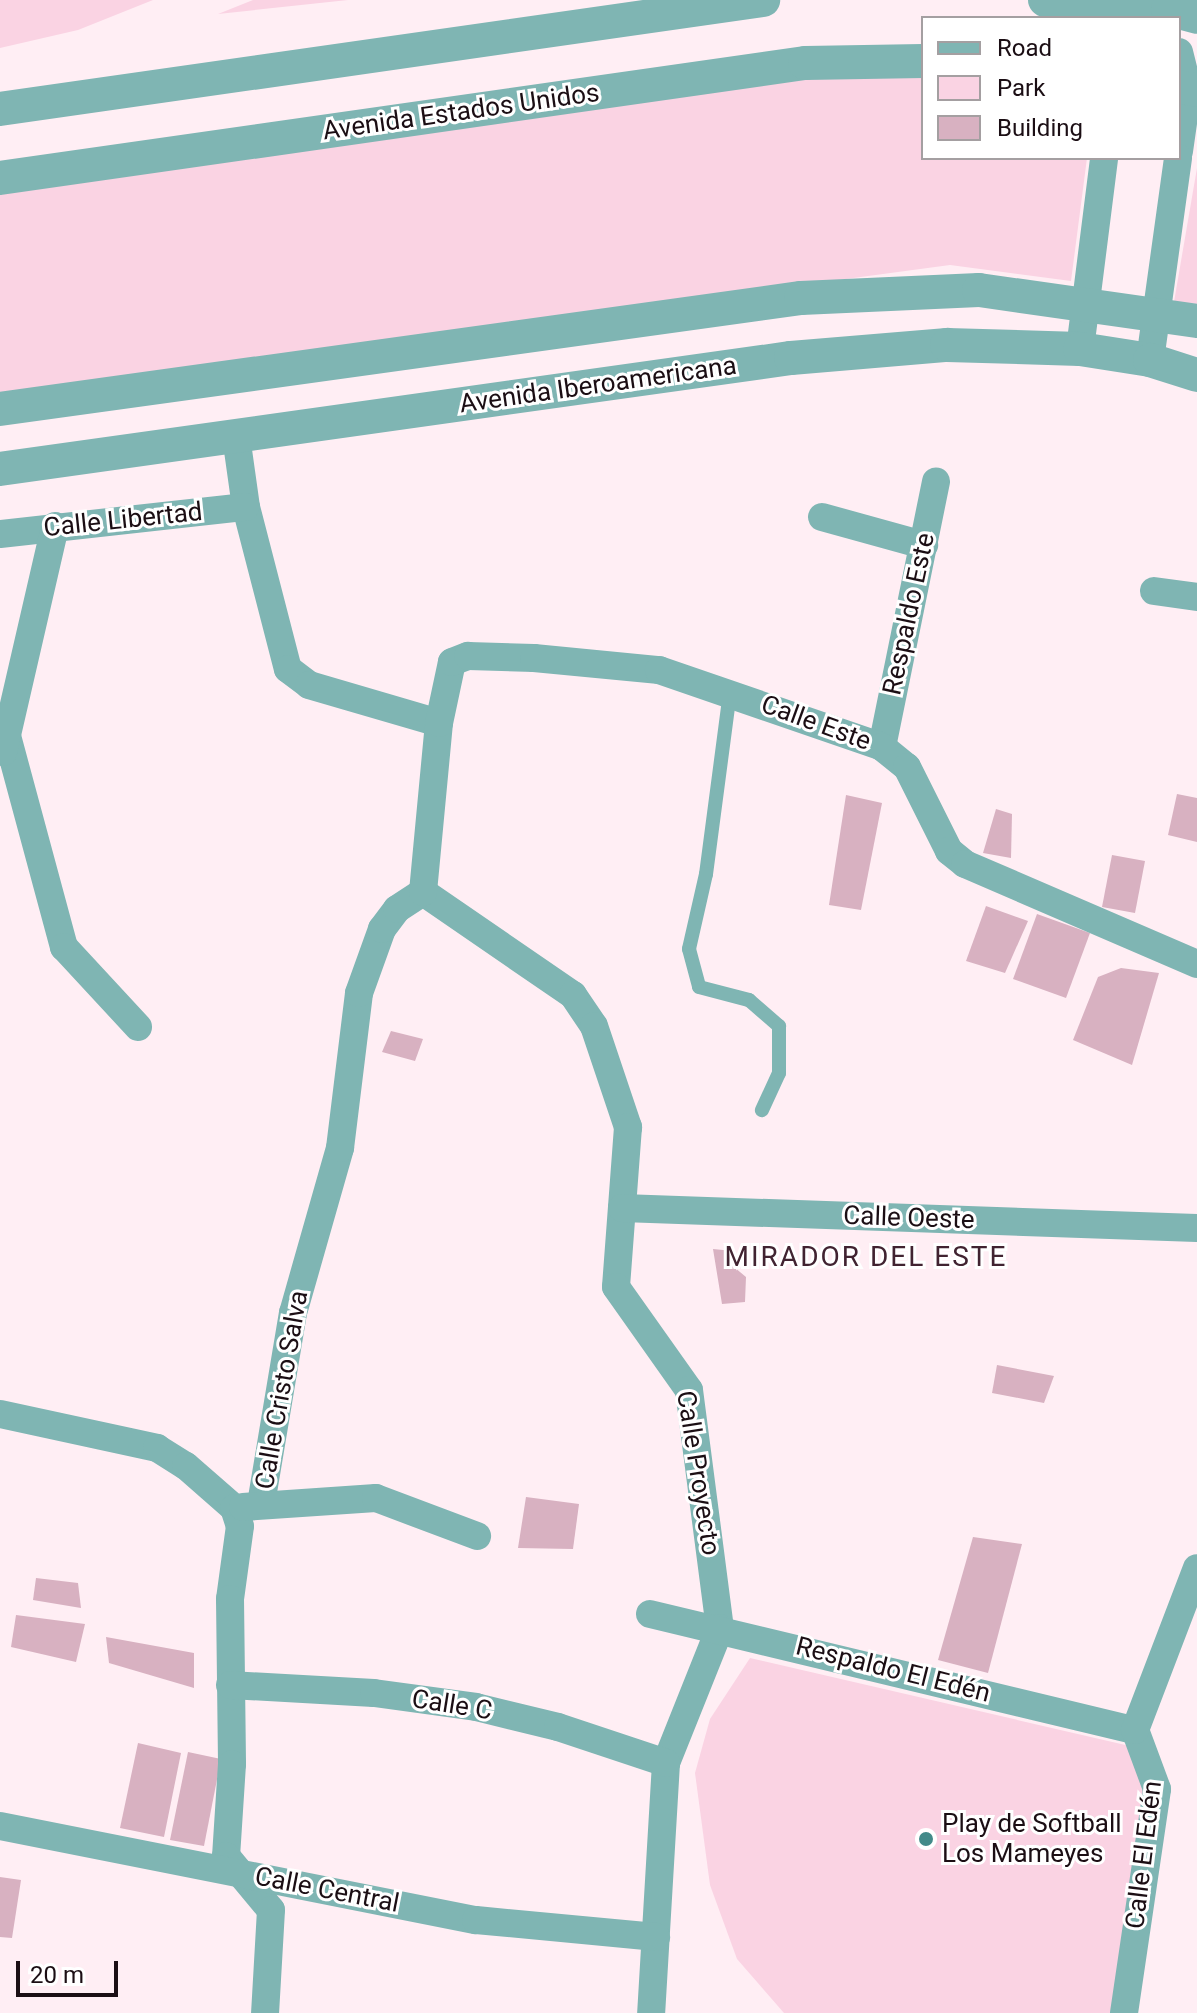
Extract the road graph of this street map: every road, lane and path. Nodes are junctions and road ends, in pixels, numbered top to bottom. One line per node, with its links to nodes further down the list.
1 (763, 0): 7 (street)
2 (1045, 0): 3 (street)
3 (1174, 12)
4 (1181, 60): 6 (street)
5 (921, 61): 11 (street, Avenida Estados Unidos)
6 (1188, 88): 8 (street)
7 (0, 109)
8 (1181, 137)
9 (1104, 160): 12 (street)
10 (1178, 160): 13 (street)
11 (0, 178)
12 (1086, 302): 13 (street); 15 (street); 18 (street)
13 (1156, 314): 14 (street); 16 (street)
14 (1197, 321)
15 (1080, 349): 16 (street, Avenida Iberoamericana); 19 (street, Avenida Iberoamericana)
16 (1150, 360): 17 (street, Avenida Iberoamericana)
17 (1197, 375)
18 (0, 409)
19 (236, 436): 20 (street, Avenida Iberoamericana); 22 (street)
20 (0, 469)
21 (936, 481): 26 (street, Respaldo Este)
22 (246, 507): 24 (street, Calle Libertad); 30 (street)
23 (822, 517): 26 (street)
24 (55, 526): 25 (street, Calle Libertad); 31 (street)
25 (0, 534)
26 (924, 545): 32 (street, Respaldo Este)
27 (1154, 591): 28 (street)
28 (1197, 597)
29 (730, 691): 30 (street, Calle Este); 32 (street, Calle Este); 37 (lane)
30 (439, 723): 34 (street)
31 (7, 736): 33 (street); 36 (street)
32 (882, 747): 35 (street, Calle Este)
33 (0, 764)
34 (423, 892): 38 (street, Calle Proyecto); 41 (street, Calle Cristo Salva)
35 (1197, 964)
36 (138, 1027)
37 (762, 1110)
38 (622, 1208): 39 (street, Calle Oeste); 45 (street, Calle Proyecto)
39 (1197, 1228)
40 (0, 1414): 41 (street)
41 (248, 1506): 42 (street); 46 (street, Calle Cristo Salva)
42 (477, 1536)
43 (1197, 1568): 47 (street)
44 (650, 1614): 45 (street, Respaldo El Edén)
45 (720, 1628): 47 (street, Respaldo El Edén); 48 (street, Calle Proyecto)
46 (230, 1685): 48 (street, Calle C); 50 (street, Calle Cristo Salva)
47 (1135, 1730): 54 (street, Calle El Edén)
48 (666, 1763): 51 (street, Calle Proyecto)
49 (0, 1826): 50 (street, Calle Central)
50 (237, 1873): 51 (street, Calle Central); 52 (street)
51 (656, 1937): 53 (street, Calle Proyecto)
52 (265, 2013)
53 (651, 2013)
54 (1124, 2013)

